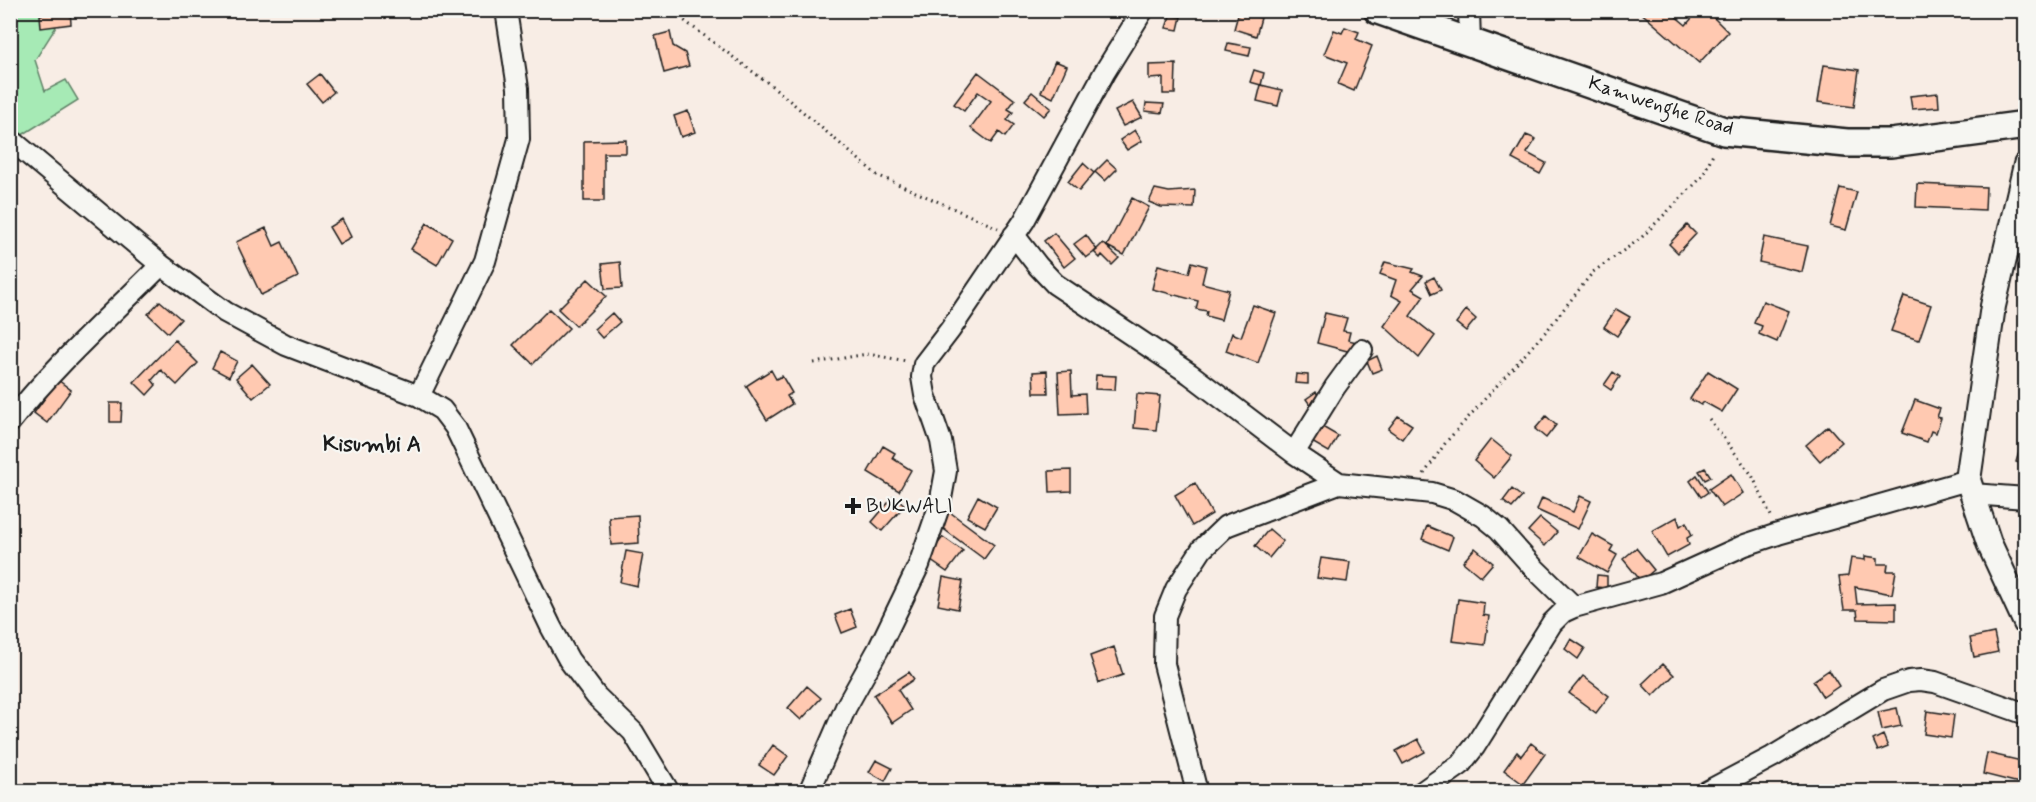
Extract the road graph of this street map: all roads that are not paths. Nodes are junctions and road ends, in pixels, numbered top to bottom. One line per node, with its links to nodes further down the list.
1 (506, 10): 12 (street)
2 (1143, 10): 9 (street)
3 (1378, 10): 5 (main road, Kamwenghe Road)
4 (1469, 10): 5 (street)
5 (1470, 42): 6 (main road, Kamwenghe Road)
6 (2025, 125)
7 (10, 139): 10 (street)
8 (2025, 165): 16 (street)
9 (1014, 235): 14 (street); 22 (street)
10 (161, 265): 12 (street); 13 (street)
11 (1362, 350): 14 (street)
12 (419, 396): 21 (street)
13 (10, 422)
14 (1294, 453): 15 (street)
15 (1339, 483): 18 (street); 23 (street)
16 (1970, 487): 17 (street); 18 (street); 19 (street)
17 (2025, 498)
18 (1574, 607): 24 (street)
19 (2025, 623)
20 (2025, 714): 25 (street)
21 (669, 792)
22 (809, 792)
23 (1197, 792)
24 (1422, 792)
25 (1706, 792)

